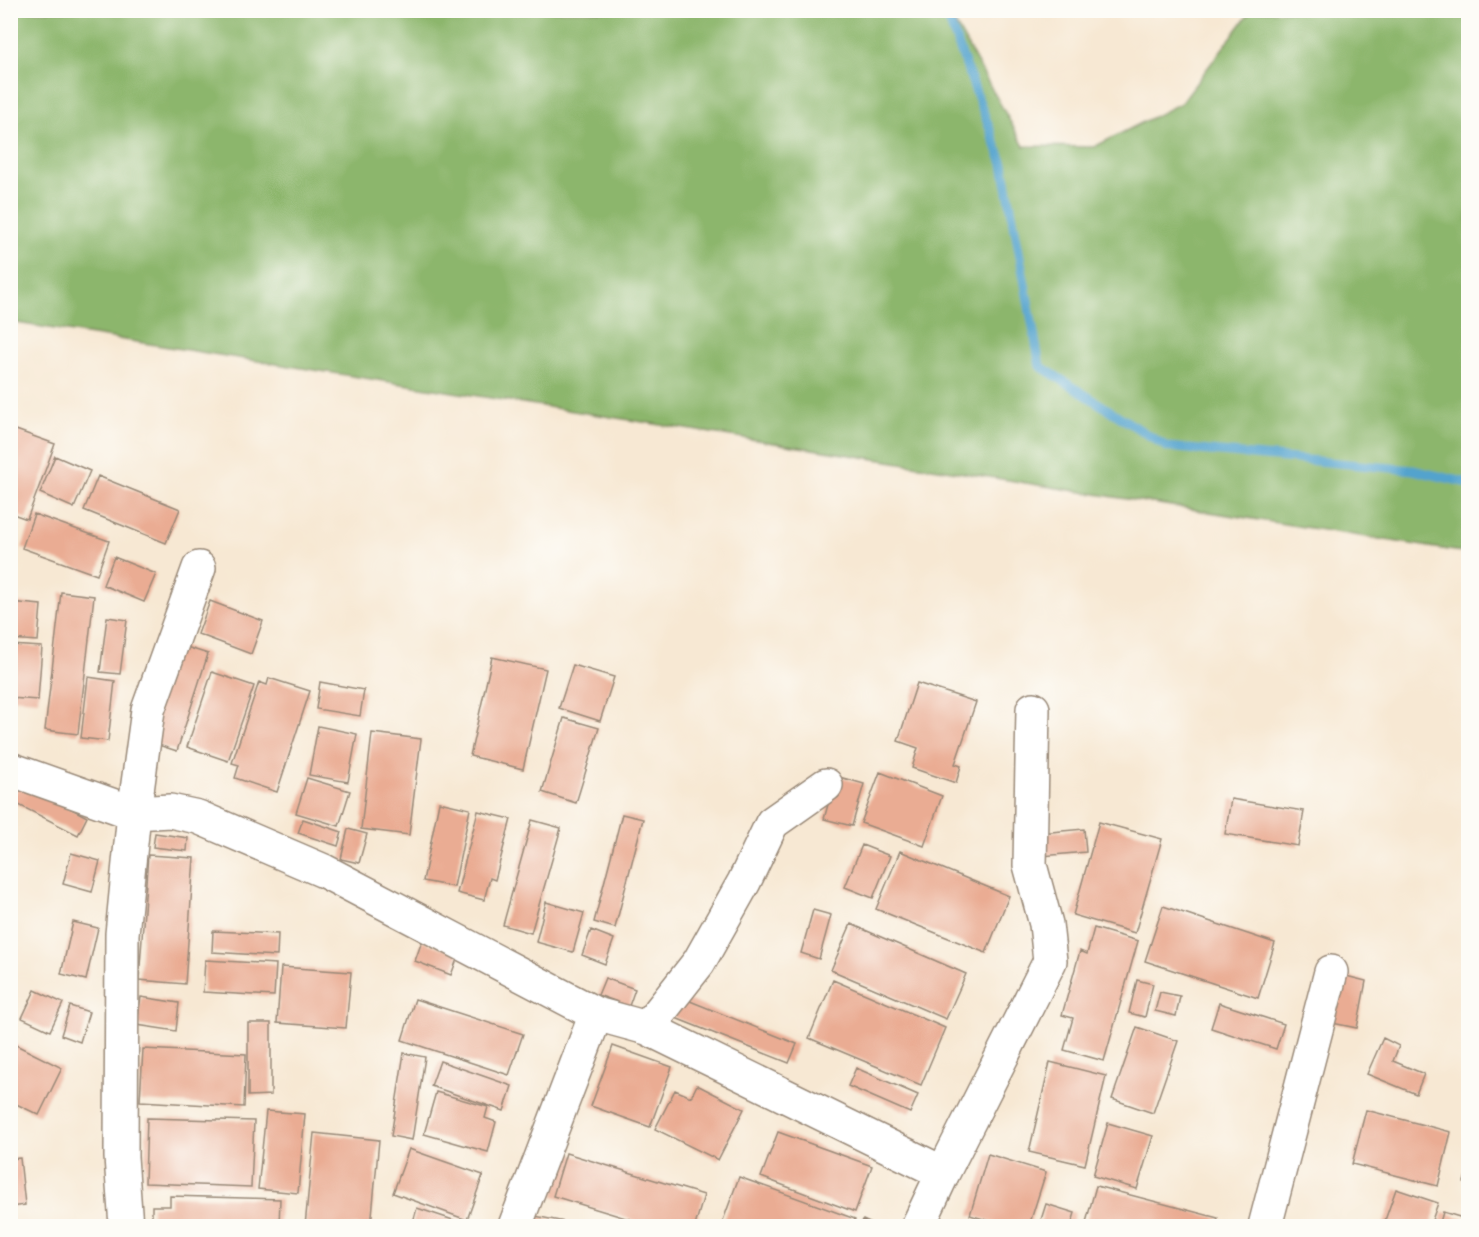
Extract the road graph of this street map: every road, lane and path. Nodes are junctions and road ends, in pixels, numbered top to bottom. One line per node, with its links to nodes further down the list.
1 (199, 568): 5 (street)
2 (1033, 709): 9 (street)
3 (10, 769): 5 (street)
4 (826, 785): 8 (street)
5 (134, 813): 7 (street); 10 (street)
6 (1331, 972): 13 (street)
7 (596, 1014): 8 (street); 11 (street)
8 (647, 1028): 9 (street)
9 (943, 1173): 12 (street)
10 (126, 1227)
11 (515, 1227)
12 (918, 1227)
13 (1265, 1227)

